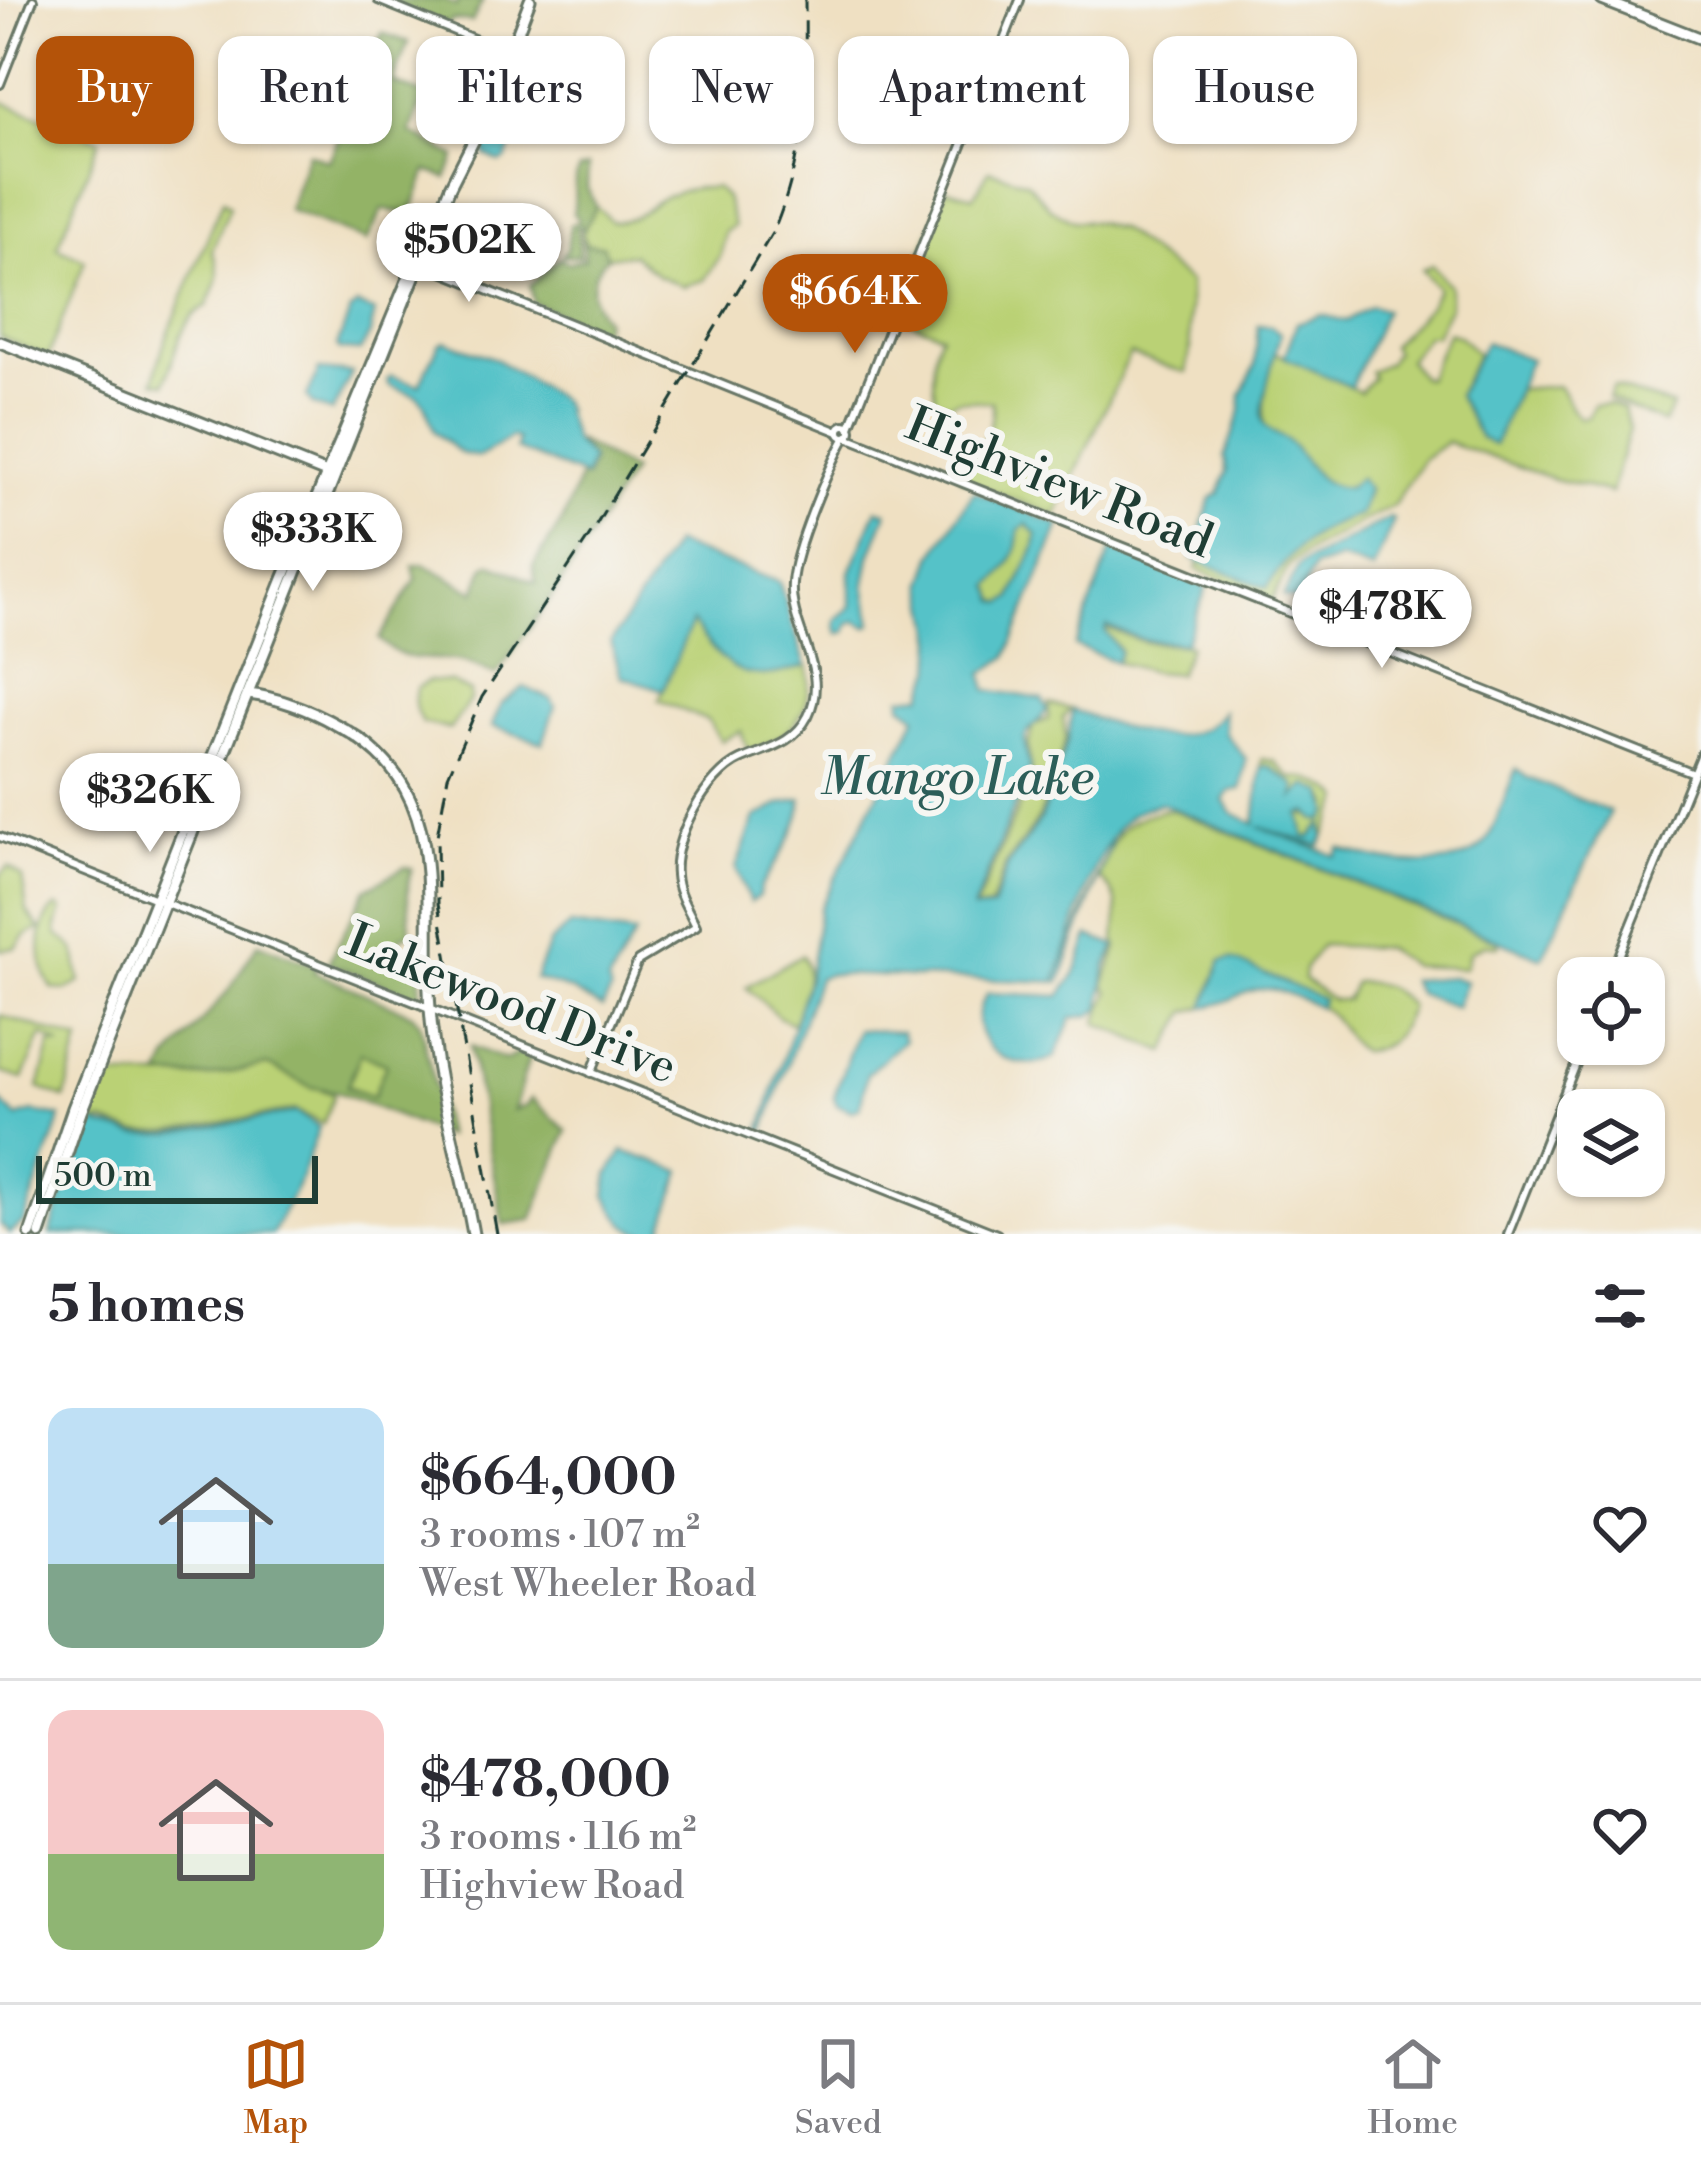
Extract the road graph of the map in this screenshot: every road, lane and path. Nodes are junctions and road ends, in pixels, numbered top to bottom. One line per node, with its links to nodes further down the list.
1 (33, 0): 9 (street)
2 (378, 0): 6 (street)
3 (527, 0): 7 (main road)
4 (1020, 0): 13 (street)
5 (1606, 2): 8 (main road)
6 (467, 36)
7 (512, 36)
8 (1701, 39)
9 (0, 84)
10 (470, 144): 11 (main road)
11 (418, 262): 13 (street, Highview Road); 14 (main road)
12 (0, 342): 14 (main road)
13 (845, 432): 22 (street, Highview Road); 29 (street)
14 (332, 475): 15 (main road); 16 (main road)
15 (283, 579): 16 (main road); 18 (main road)
16 (275, 627): 17 (main road)
17 (256, 675): 18 (main road); 19 (main road)
18 (244, 692): 19 (main road); 20 (main road); 24 (main road)
19 (279, 702): 20 (main road)
20 (337, 725): 27 (main road)
21 (1701, 754): 22 (street)
22 (1693, 773): 25 (street)
23 (0, 837): 24 (street, Lakewood Drive)
24 (161, 901): 26 (main road); 26 (main road); 27 (street, Lakewood Drive)
25 (1619, 957)
26 (118, 1009): 30 (main road); 31 (main road)
27 (430, 1011): 29 (street, Lakewood Drive); 32 (main road)
28 (1576, 1065): 34 (street)
29 (591, 1073): 33 (street, Lakewood Drive)
30 (30, 1234)
31 (40, 1234)
32 (473, 1234)
33 (997, 1234)
34 (1508, 1234)

